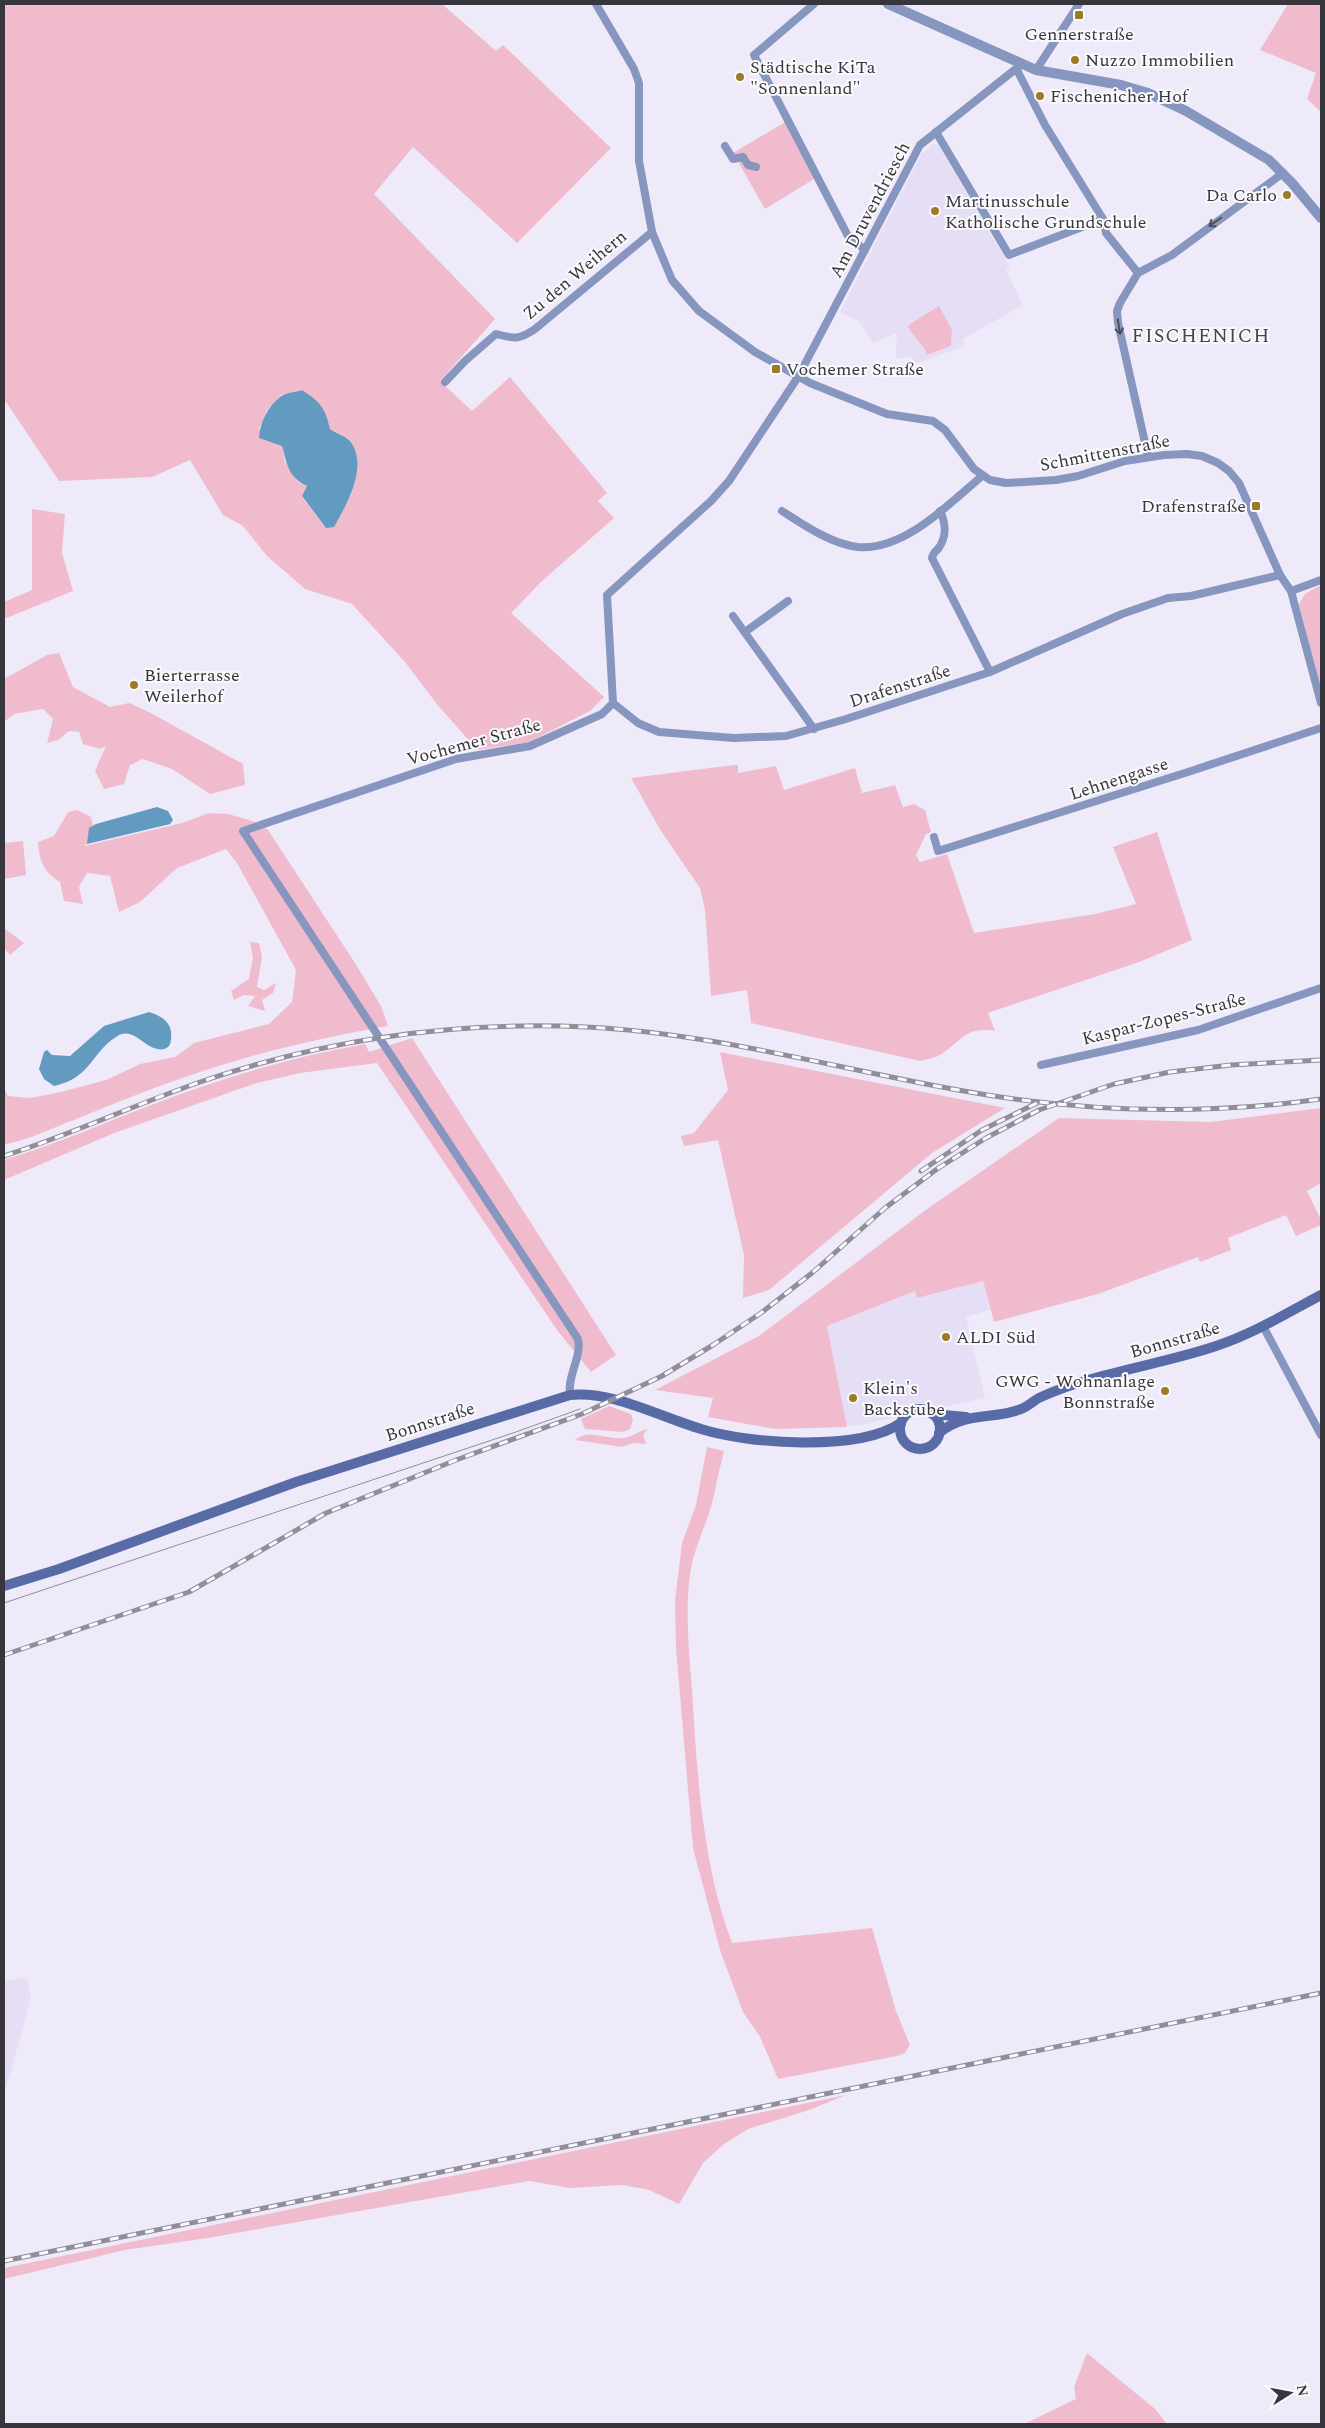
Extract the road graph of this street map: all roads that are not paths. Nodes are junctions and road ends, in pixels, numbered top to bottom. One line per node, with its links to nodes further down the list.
1 (596, 4): 13 (street)
2 (814, 4): 14 (street)
3 (888, 4): 5 (street)
4 (1079, 4): 6 (street)
5 (1019, 67): 6 (street); 7 (street, Am Druvendriesch); 12 (street)
6 (1036, 70): 10 (street)
7 (936, 132): 12 (street); 14 (street, Am Druvendriesch)
8 (725, 146): 9 (street)
9 (756, 167)
10 (1283, 173): 11 (street); 15 (street, one-way to 15)
11 (1321, 218)
12 (1103, 219): 15 (street)
13 (652, 232): 16 (street); 17 (street, Zu den Weihern)
14 (865, 250): 16 (street, Am Druvendriesch)
15 (1138, 273): 18 (street, one-way to 18)
16 (798, 377): 19 (street); 30 (street)
17 (445, 382)
18 (1148, 456): 19 (street, Schmittenstraße); 22 (street, Schmittenstraße)
19 (982, 476): 21 (street)
20 (782, 511): 21 (street)
21 (940, 511): 28 (street)
22 (1280, 575): 24 (street, Schmittenstraße); 28 (street, Drafenstraße)
23 (1321, 580): 24 (street)
24 (1291, 591): 29 (street, Schmittenstraße)
25 (788, 601): 27 (street)
26 (733, 616): 27 (street)
27 (745, 632): 32 (street)
28 (990, 672): 32 (street, Drafenstraße)
29 (1321, 701)
30 (613, 703): 32 (street, Drafenstraße); 38 (street, Vochemer Straße)
31 (1321, 728): 33 (street, Lehnengasse)
32 (814, 729)
33 (934, 838)
34 (1321, 988): 35 (street, Kaspar-Zopes-Straße)
35 (1041, 1065)
36 (1321, 1295): 37 (main road, Bonnstraße)
37 (1263, 1326): 40 (main road, Bonnstraße); 44 (street)
38 (570, 1395): 43 (main road, Bonnstraße); 46 (main road, Bonnstraße)
39 (932, 1414): 40 (main road, Bonnstraße); 41 (main road); 42 (main road)
40 (975, 1417): 42 (main road, Bonnstraße)
41 (901, 1423): 43 (main road, Bonnstraße); 45 (main road)
42 (939, 1433): 45 (main road)
43 (877, 1434): 45 (main road, Bonnstraße)
44 (1321, 1435)
45 (905, 1442)
46 (4, 1586)

